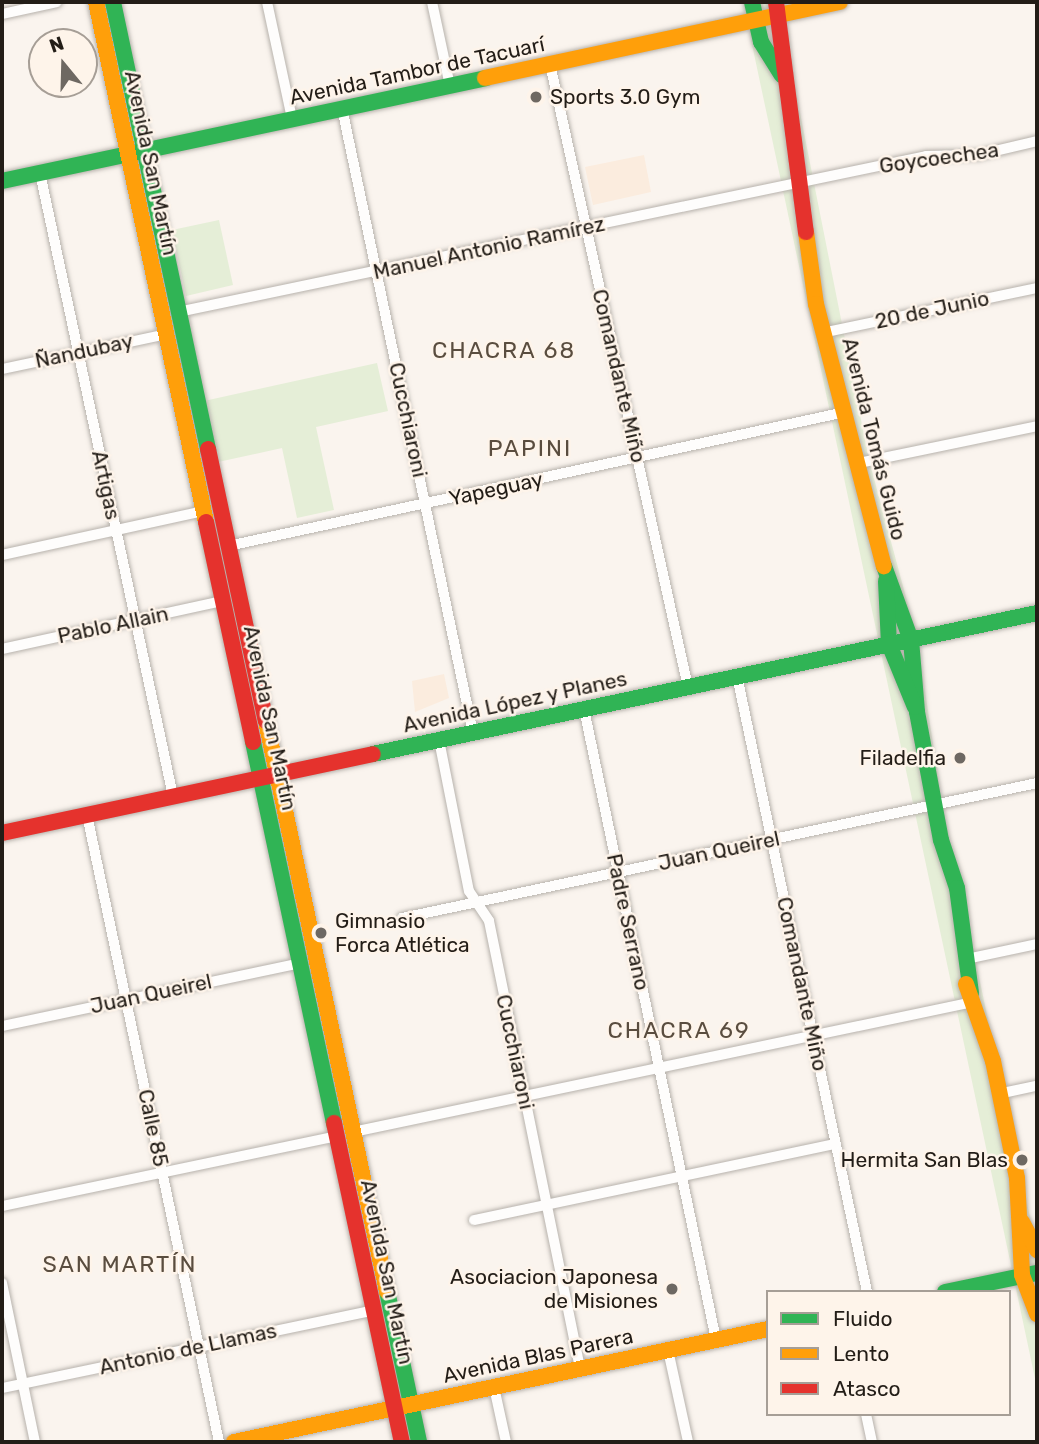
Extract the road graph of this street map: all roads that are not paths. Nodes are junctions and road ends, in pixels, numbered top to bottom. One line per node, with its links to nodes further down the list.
1 (57, 2): 9 (street)
2 (96, 2): 17 (main road, Avenida San Martín)
3 (113, 2): 17 (main road, Avenida San Martín)
4 (267, 2): 15 (street)
5 (432, 2): 13 (street)
6 (752, 2): 10 (main road, Avenida Tomás Guido)
7 (840, 2): 8 (main road, Avenida Tambor de Tacuarí)
8 (778, 8): 10 (main road, Avenida Tambor de Tacuarí); 12 (main road, Avenida Tomás Guido)
9 (2, 14)
10 (755, 21): 11 (main road, Avenida Tambor de Tacuarí); 12 (main road, Avenida Tomás Guido)
11 (550, 64): 13 (main road, Avenida Tambor de Tacuarí); 21 (street, Comandante Miño)
12 (783, 78): 20 (main road, Avenida Tomás Guido)
13 (450, 86): 14 (main road, Avenida Tambor de Tacuarí)
14 (342, 108): 15 (main road, Avenida Tambor de Tacuarí); 22 (street, Cucchiaroni)
15 (292, 119): 17 (main road, Avenida Tambor de Tacuarí)
16 (1037, 141): 20 (street, Goycoechea)
17 (136, 151): 18 (main road, Avenida Tambor de Tacuarí); 24 (main road, Avenida San Martín); 26 (main road, Avenida San Martín)
18 (40, 173): 19 (main road, Avenida Tambor de Tacuarí); 27 (street, Artigas)
19 (2, 181)
20 (800, 182): 21 (street, Manuel Antonio Ramírez); 25 (main road, Avenida Tomás Guido)
21 (586, 227): 22 (street, Manuel Antonio Ramírez); 31 (street, Comandante Miño)
22 (377, 272): 24 (street, Manuel Antonio Ramírez); 33 (street, Cucchiaroni)
23 (1037, 288): 25 (street, 20 de Junio)
24 (178, 312): 36 (main road, Avenida San Martín)
25 (826, 332): 29 (main road, Avenida Tomás Guido)
26 (166, 334): 27 (street, Ñandubay); 34 (main road, Avenida San Martín)
27 (78, 353): 28 (street, Ñandubay); 35 (street, Artigas)
28 (2, 369)
29 (845, 412): 31 (street, Yapeguay); 32 (main road, Avenida Tomás Guido)
30 (1037, 426): 32 (street)
31 (637, 457): 33 (street, Yapeguay); 46 (street, Comandante Miño)
32 (859, 463): 38 (main road, Avenida Tomás Guido)
33 (425, 504): 36 (street, Yapeguay); 49 (street, Cucchiaroni)
34 (204, 511): 35 (street); 39 (main road, Avenida San Martín)
35 (116, 530): 37 (street); 41 (street, Artigas)
36 (228, 546): 51 (main road, Avenida San Martín)
37 (2, 555)
38 (886, 575): 42 (main road, Avenida Tomás Guido); 43 (main road, Avenida Tomás Guido)
39 (223, 601): 41 (street, Pablo Allain); 51 (main road, Avenida San Martín)
40 (1037, 613): 42 (main road, Avenida López y Planes)
41 (135, 620): 44 (street, Pablo Allain); 53 (street, Artigas)
42 (911, 640): 43 (main road, Avenida López y Planes); 48 (main road, Avenida Tomás Guido)
43 (889, 645): 45 (main road, Avenida López y Planes); 48 (main road, Avenida Tomás Guido)
44 (2, 649)
45 (737, 677): 46 (main road, Avenida López y Planes); 57 (street, Comandante Miño)
46 (688, 687): 47 (main road, Avenida López y Planes)
47 (584, 709): 49 (main road, Avenida López y Planes); 58 (street, Padre Serrano)
48 (918, 712): 54 (main road, Avenida Tomás Guido)
49 (473, 733): 50 (main road, Avenida López y Planes)
50 (439, 740): 51 (main road, Avenida López y Planes); 59 (street, Cucchiaroni)
51 (269, 776): 53 (main road, Avenida López y Planes); 62 (main road, Avenida San Martín); 72 (main road, Avenida San Martín)
52 (1037, 783): 54 (street, Juan Queirel)
53 (173, 796): 55 (main road, Avenida López y Planes)
54 (938, 804): 57 (street, Juan Queirel); 63 (main road, Avenida Tomás Guido)
55 (87, 815): 56 (main road, Avenida López y Planes); 65 (street, Calle 85)
56 (2, 833)
57 (772, 839): 58 (street, Juan Queirel); 67 (street, Comandante Miño)
58 (618, 872): 59 (street, Juan Queirel); 68 (street, Padre Serrano)
59 (477, 902): 60 (street, Juan Queirel); 71 (street, Cucchiaroni)
60 (402, 918)
61 (1037, 944): 63 (street)
62 (301, 962): 65 (street, Juan Queirel); 72 (main road, Avenida San Martín)
63 (966, 962): 64 (main road, Avenida Tomás Guido)
64 (972, 998): 67 (street); 70 (main road, Avenida Tomás Guido)
65 (126, 999): 66 (street, Juan Queirel); 74 (street, Calle 85)
66 (2, 1026)
67 (813, 1036): 68 (street); 73 (street, Comandante Miño)
68 (659, 1069): 71 (street); 75 (street, Padre Serrano)
69 (1037, 1086): 70 (street)
70 (998, 1094): 79 (main road, Avenida Tomás Guido)
71 (524, 1097): 72 (street); 76 (street, Cucchiaroni)
72 (345, 1134): 74 (street); 85 (main road, Avenida San Martín); 95 (main road, Avenida San Martín)
73 (835, 1144): 75 (street); 83 (street, Comandante Miño)
74 (162, 1172): 77 (street); 89 (street, Calle 85)
75 (682, 1176): 76 (street); 88 (street, Padre Serrano)
76 (547, 1205): 78 (street); 91 (street, Cucchiaroni)
77 (2, 1206)
78 (474, 1220)
79 (1021, 1220): 80 (main road, Avenida Tomás Guido); 81 (main road, Avenida Tomás Guido)
80 (1037, 1250)
81 (1030, 1274): 84 (main road); 86 (main road, Avenida Tomás Guido)
82 (2, 1283): 92 (street)
83 (866, 1290)
84 (954, 1290)
85 (374, 1310): 89 (street, Antonio de Llamas); 95 (main road, Avenida San Martín)
86 (1037, 1314)
87 (766, 1329): 88 (main road, Avenida Blas Parera)
88 (716, 1340): 90 (main road, Avenida Blas Parera)
89 (198, 1347): 92 (street, Antonio de Llamas); 98 (street, Calle 85)
90 (668, 1350): 91 (main road, Avenida Blas Parera); 103 (street)
91 (580, 1369): 93 (main road, Avenida Blas Parera)
92 (23, 1384): 94 (street, Antonio de Llamas); 97 (street)
93 (494, 1387): 95 (main road, Avenida Blas Parera); 102 (street)
94 (2, 1388)
95 (403, 1407): 99 (main road, Avenida Blas Parera); 100 (main road, Avenida San Martín); 101 (main road, Avenida San Martín)
96 (866, 1416): 104 (street)
97 (35, 1442)
98 (219, 1442)
99 (239, 1442)
100 (402, 1442)
101 (419, 1442)
102 (506, 1442)
103 (688, 1442)
104 (872, 1442)

